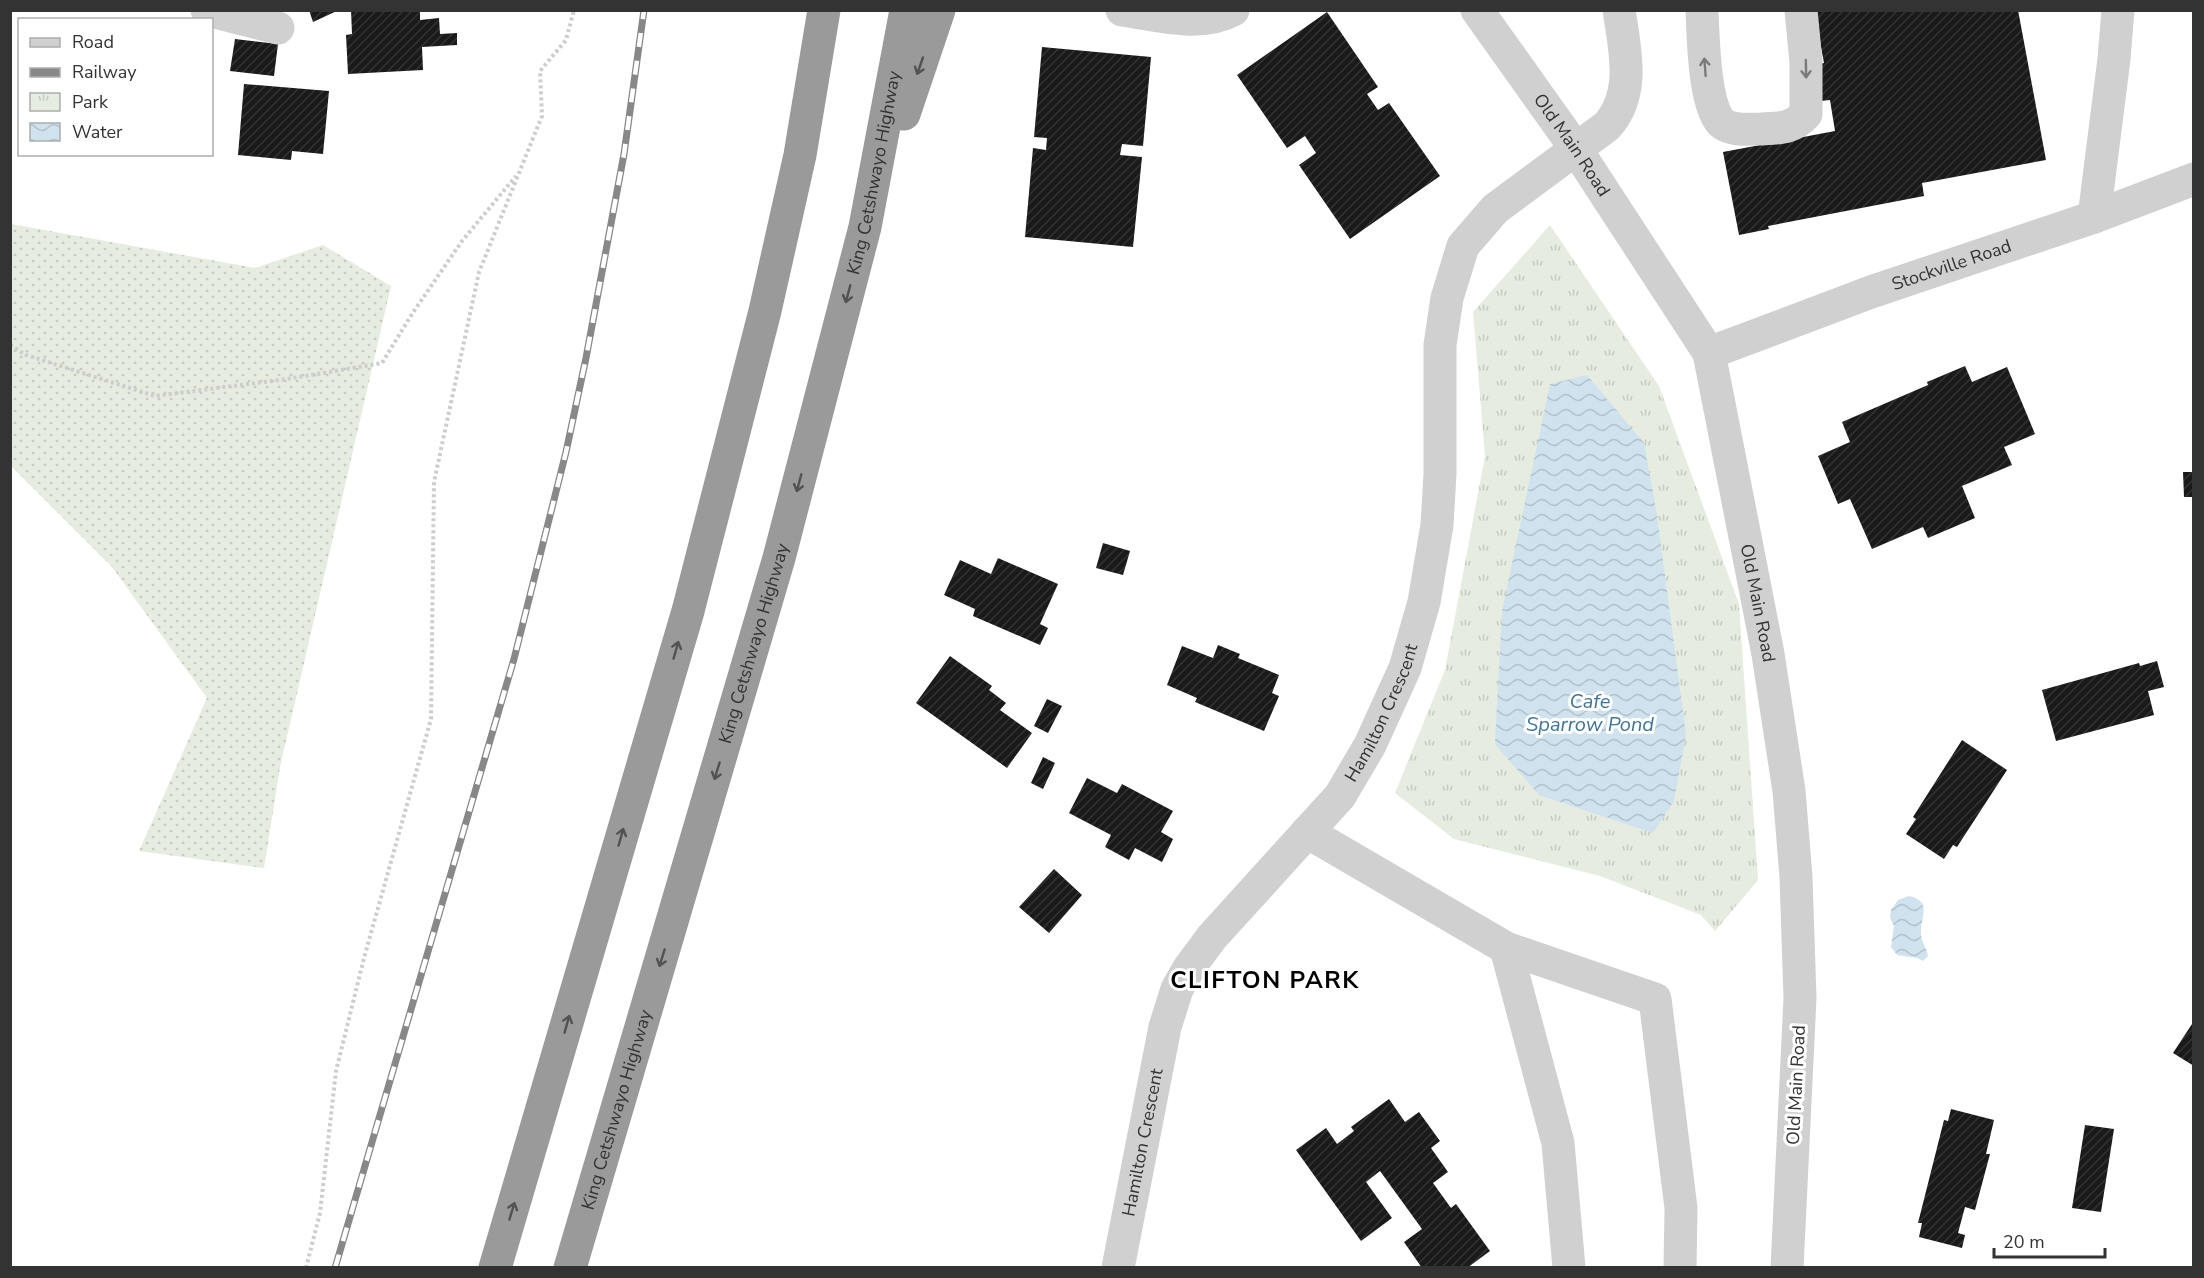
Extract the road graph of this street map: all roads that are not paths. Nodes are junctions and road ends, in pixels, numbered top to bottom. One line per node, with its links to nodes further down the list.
1 (207, 10): 12 (street)
2 (824, 10): 20 (highway, one-way to 2)
3 (906, 10): 16 (highway, King Cetshwayo Highway)
4 (939, 10): 16 (highway, one-way to 16)
5 (1122, 10): 6 (street)
6 (1233, 10)
7 (1477, 10): 13 (street, Old Main Road)
8 (1619, 10): 13 (street, Hamilton Crescent)
9 (1702, 10): 10 (street, one-way to 9)
10 (1801, 10)
11 (2118, 10): 15 (street)
12 (278, 28)
13 (1576, 149): 17 (street, Old Main Road); 18 (street, Hamilton Crescent)
14 (2193, 179): 15 (street, Stockville Road)
15 (2094, 217): 17 (street, Stockville Road)
16 (865, 227): 21 (highway, King Cetshwayo Highway, one-way to 21)
17 (1709, 353): 25 (street, Old Main Road)
18 (1308, 832): 19 (street); 22 (street, Hamilton Crescent)
19 (1506, 948): 23 (street); 24 (street)
20 (495, 1268)
21 (570, 1268)
22 (1118, 1268)
23 (1569, 1268)
24 (1680, 1268)
25 (1787, 1268)

